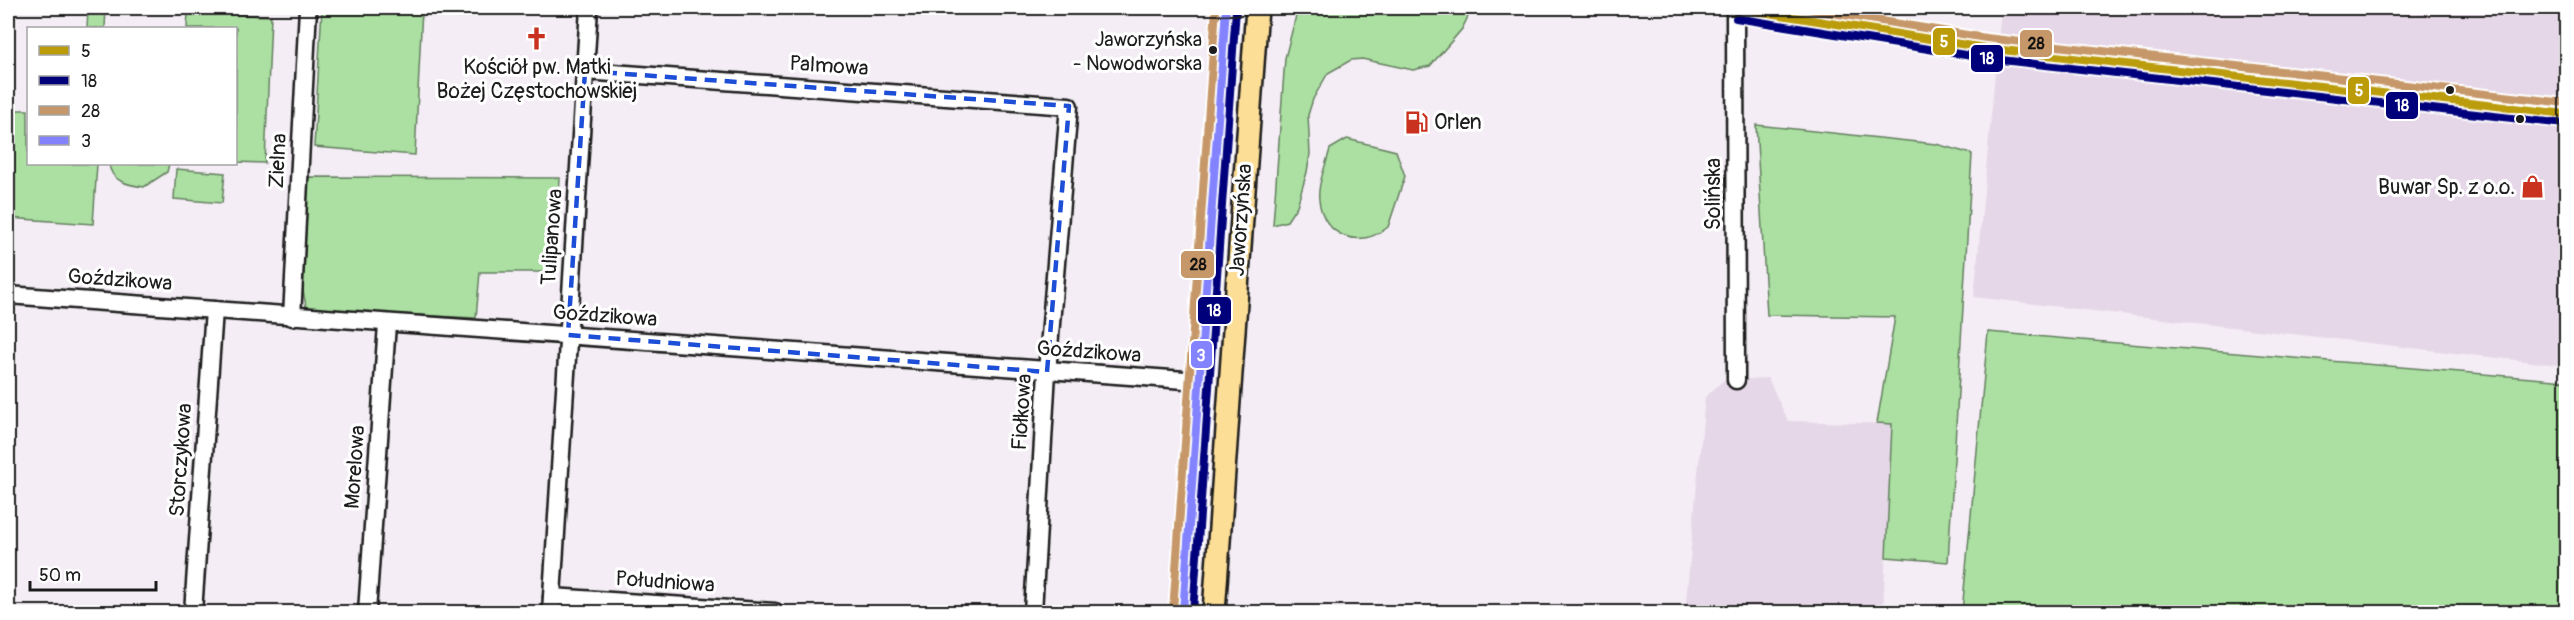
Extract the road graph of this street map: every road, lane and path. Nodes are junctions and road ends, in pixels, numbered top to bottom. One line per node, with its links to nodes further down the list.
1 (308, 8): 11 (street, Zielna)
2 (589, 8): 6 (street, Tulipanowa)
3 (1226, 8): 16 (main road, Jaworzyńska)
4 (1257, 8): 23 (main road, Jaworzyńska)
5 (1737, 8): 8 (street); 15 (street, Solińska)
6 (585, 71): 7 (street, Palmowa); 13 (street, Tulipanowa)
7 (1069, 106): 14 (street, Fiołkowa)
8 (2566, 114)
9 (8, 295): 10 (street, Goździkowa)
10 (214, 310): 11 (street, Goździkowa); 18 (street, Storczykowa)
11 (292, 317): 12 (street, Goździkowa)
12 (387, 324): 13 (street, Goździkowa); 19 (street, Morelowa)
13 (568, 335): 14 (street, Goździkowa); 17 (street, Tulipanowa)
14 (1047, 372): 16 (street, Goździkowa); 21 (street, Fiołkowa)
15 (1736, 380)
16 (1199, 381): 22 (main road, Jaworzyńska)
17 (552, 605): 20 (street, Południowa)
18 (193, 612)
19 (367, 612)
20 (775, 612)
21 (1033, 612)
22 (1183, 612)
23 (1214, 612)

